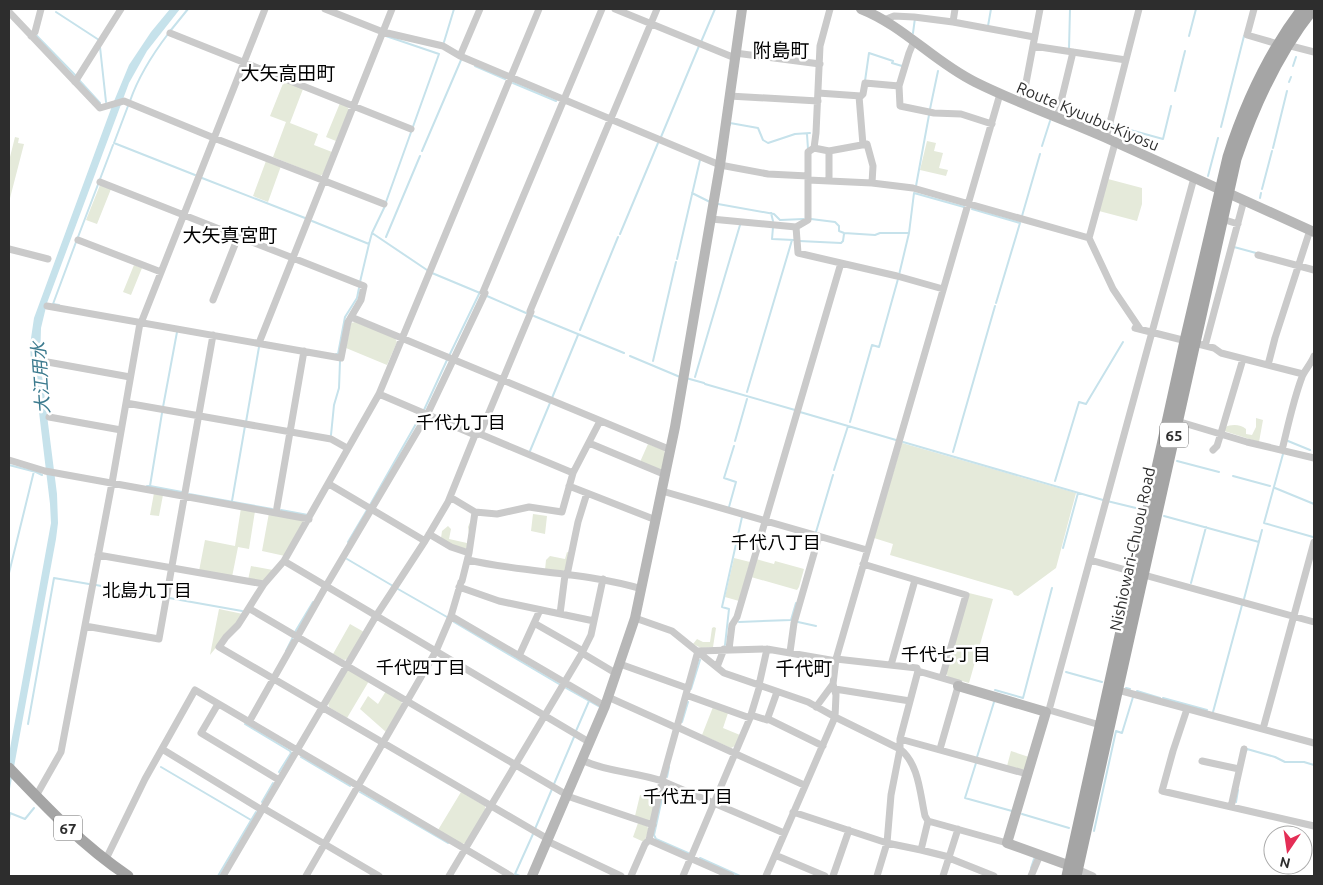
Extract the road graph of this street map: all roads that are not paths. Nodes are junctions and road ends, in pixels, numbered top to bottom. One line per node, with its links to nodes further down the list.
1 (40, 9): 26 (street)
2 (121, 9): 39 (street)
3 (265, 9): 36 (street)
4 (325, 9): 24 (street)
5 (392, 9): 24 (street)
6 (480, 9): 34 (street)
7 (539, 9): 38 (street)
8 (602, 9): 45 (street)
9 (615, 9): 23 (street)
10 (657, 9): 23 (street)
11 (742, 9): 33 (street)
12 (830, 9): 37 (street)
13 (861, 9): 21 (street, Route Kyuubu-Kiyosu)
14 (955, 9): 22 (street)
15 (1040, 9): 27 (street)
16 (1139, 9): 35 (street)
17 (1254, 9): 29 (street)
18 (1302, 9): 29 (main road, Nishiowari-Chuou Road / 65)
19 (1313, 9): 29 (main road, Nishiowari-Chuou Road / 65)
20 (9, 12): 26 (street)
21 (884, 20): 22 (street); 28 (street, Route Kyuubu-Kiyosu)
22 (953, 22): 27 (street)
23 (650, 24): 33 (street); 50 (street)
24 (383, 32): 34 (street); 48 (street)
25 (170, 34): 36 (street)
26 (32, 36): 39 (street)
27 (1034, 37): 30 (street)
28 (914, 41): 40 (street); 42 (street, Route Kyuubu-Kiyosu)
29 (1283, 45): 32 (street); 65 (main road, Nishiowari-Chuou Road / 65)
30 (1033, 46): 31 (street); 47 (street)
31 (1073, 52): 35 (street); 49 (street)
32 (1314, 52)
33 (735, 55): 37 (street); 43 (street)
34 (460, 56): 38 (street)
35 (1126, 60): 54 (street)
36 (244, 63): 48 (street); 53 (street)
37 (820, 64): 41 (street)
38 (510, 77): 45 (street); 97 (street)
39 (75, 82): 53 (street)
40 (899, 86): 44 (street); 51 (street)
41 (818, 93): 44 (street); 46 (street)
42 (1000, 94): 47 (street, Route Kyuubu-Kiyosu); 51 (street)
43 (729, 96): 46 (street); 58 (street)
44 (859, 96): 55 (street)
45 (562, 99): 50 (street); 102 (street)
46 (818, 101): 56 (street)
47 (1022, 104): 49 (street, Route Kyuubu-Kiyosu)
48 (353, 106): 52 (street); 61 (street)
49 (1056, 118): 54 (street, Route Kyuubu-Kiyosu)
50 (610, 119): 58 (street); 109 (street)
51 (992, 124): 68 (street)
52 (411, 129)
53 (214, 138): 61 (street); 69 (street)
54 (1110, 140): 60 (street, Route Kyuubu-Kiyosu); 76 (street)
55 (863, 145): 57 (street); 64 (street)
56 (814, 148): 57 (street); 59 (street)
57 (829, 151): 62 (street)
58 (720, 165): 59 (street); 70 (street)
59 (808, 178): 62 (street); 73 (street)
60 (1194, 178): 65 (street, Route Kyuubu-Kiyosu); 95 (street)
61 (324, 180): 67 (street); 81 (street)
62 (829, 181): 64 (street)
63 (100, 182): 69 (street)
64 (872, 183): 68 (street)
65 (1224, 191): 66 (street, Route Kyuubu-Kiyosu); 71 (main road, Nishiowari-Chuou Road / 65); 99 (main road, Nishiowari-Chuou Road / 65)
66 (1244, 200): 72 (street); 74 (street, Route Kyuubu-Kiyosu)
67 (384, 204)
68 (968, 205): 76 (street); 89 (street)
69 (183, 215): 75 (street); 87 (street)
70 (711, 219): 73 (street); 123 (street)
71 (1222, 220): 72 (street); 83 (main road, Nishiowari-Chuou Road / 65)
72 (1238, 224): 85 (street)
73 (796, 227): 82 (street)
74 (1312, 231): 84 (street)
75 (238, 237): 81 (street); 91 (street)
76 (1089, 238): 95 (street)
77 (78, 240): 87 (street)
78 (9, 249): 80 (street)
79 (1258, 255): 84 (street)
80 (48, 259)
81 (293, 259): 93 (street); 98 (street)
82 (841, 263): 89 (street); 142 (street)
83 (1211, 265): 85 (street); 88 (main road, Nishiowari-Chuou Road / 65)
84 (1298, 266): 86 (street); 105 (street)
85 (1226, 269): 90 (street)
86 (1314, 270)
87 (161, 272): 94 (street)
88 (1206, 288): 90 (street); 99 (main road, Nishiowari-Chuou Road / 65)
89 (943, 290): 147 (street)
90 (1219, 292): 99 (street)
91 (214, 300)
92 (47, 306): 94 (street)
93 (351, 317): 97 (street); 100 (street)
94 (140, 323): 96 (street); 108 (street)
95 (1152, 332): 99 (street); 150 (street)
96 (213, 336): 98 (street); 113 (street)
97 (401, 338): 102 (street); 110 (street)
98 (259, 343): 100 (street)
99 (1194, 344): 103 (street); 116 (main road, Nishiowari-Chuou Road / 65); 154 (main road, Nishiowari-Chuou Road / 65)
100 (304, 351): 118 (street)
101 (1314, 356): 106 (street)
102 (452, 359): 109 (street); 112 (street)
103 (1243, 359): 105 (street); 119 (street)
104 (42, 362): 108 (street)
105 (1268, 365): 107 (street)
106 (1312, 367): 107 (street)
107 (1303, 374): 125 (street)
108 (130, 377): 111 (street)
109 (503, 380): 115 (street); 120 (street)
110 (379, 394): 112 (street); 122 (street)
111 (126, 403): 113 (street); 117 (street)
112 (427, 415): 120 (street); 137 (street)
113 (200, 416): 118 (street); 135 (street)
114 (49, 417): 117 (street)
115 (600, 421): 121 (street); 123 (street)
116 (1177, 421): 119 (street); 154 (main road, Nishiowari-Chuou Road / 65)
117 (121, 430): 130 (street)
118 (290, 432): 122 (street); 139 (street)
119 (1221, 433): 124 (street); 125 (street)
120 (478, 435): 128 (street); 136 (street)
121 (589, 443): 128 (street); 129 (street)
122 (347, 448): 131 (street)
123 (671, 450): 129 (street)
124 (1213, 450)
125 (1282, 450): 126 (street)
126 (1314, 458)
127 (9, 460): 130 (street)
128 (572, 473): 132 (street)
129 (666, 476): 133 (street)
130 (112, 483): 135 (street); 148 (street)
131 (329, 484): 137 (street); 140 (street)
132 (569, 486): 134 (street); 138 (street)
133 (662, 491): 141 (street); 142 (street)
134 (587, 493): 141 (street); 155 (street)
135 (185, 496): 139 (street); 153 (street)
136 (450, 497): 138 (street); 143 (street)
137 (371, 510): 145 (street); 159 (street)
138 (475, 512): 149 (street)
139 (276, 513): 140 (street)
140 (309, 518): 151 (street)
141 (656, 520): 161 (street)
142 (766, 520): 144 (street); 174 (street)
143 (429, 534): 145 (street); 149 (street)
144 (819, 536): 147 (street); 179 (street)
145 (425, 541): 165 (street)
146 (1314, 542): 167 (street)
147 (867, 550): 152 (street)
148 (98, 555): 153 (street); 172 (street)
149 (468, 556): 155 (street); 160 (street)
150 (1090, 560): 154 (street); 203 (street)
151 (284, 562): 158 (street); 159 (street)
152 (863, 564): 157 (street); 181 (street)
153 (172, 568): 158 (street); 172 (street)
154 (1139, 574): 167 (street); 193 (main road, Nishiowari-Chuou Road / 65); 209 (main road, Nishiowari-Chuou Road / 65)
155 (566, 575): 156 (street); 164 (street)
156 (603, 579): 161 (street); 169 (street)
157 (916, 580): 182 (street); 187 (street)
158 (264, 584): 162 (street)
159 (326, 586): 165 (street); 173 (street)
160 (459, 587): 163 (street); 166 (street)
161 (642, 589): 168 (street)
162 (250, 609): 173 (street); 188 (street)
163 (540, 610): 164 (street); 171 (street)
164 (560, 614): 169 (street)
165 (376, 616): 176 (street); 183 (street)
166 (451, 616): 176 (street); 180 (street)
167 (1294, 616): 170 (street); 211 (street)
168 (635, 618): 177 (street); 185 (street)
169 (594, 621): 178 (street)
170 (1314, 622)
171 (534, 623): 178 (street); 180 (street)
172 (85, 626): 234 (street)
173 (298, 637): 183 (street); 188 (street)
174 (726, 649): 175 (street); 177 (street); 184 (street)
175 (767, 649): 179 (street); 190 (street)
176 (436, 651): 196 (street); 204 (street)
177 (698, 651): 184 (street); 194 (street)
178 (582, 652): 185 (street); 189 (street)
179 (790, 652): 181 (street)
180 (519, 656): 189 (street)
181 (836, 660): 182 (street); 191 (street)
182 (891, 664): 186 (street)
183 (347, 665): 196 (street); 200 (street)
184 (717, 667): 190 (street)
185 (619, 669): 194 (street); 198 (street)
186 (918, 671): 187 (street); 197 (street)
187 (942, 678): 192 (street)
188 (274, 679): 200 (street); 208 (street)
189 (565, 683): 198 (street); 204 (street)
190 (759, 685): 195 (street); 205 (street)
191 (834, 686): 197 (street); 201 (street); 206 (street)
192 (958, 686): 203 (street); 219 (street)
193 (1118, 690): 202 (street); 258 (main road, Nishiowari-Chuou Road / 65)
194 (687, 691): 205 (street); 210 (street)
195 (778, 692): 201 (street); 207 (street)
196 (408, 700): 213 (street); 225 (street)
197 (910, 701): 212 (street)
198 (606, 702): 210 (street); 214 (street)
199 (218, 704): 208 (street); 217 (street); 229 (street)
200 (322, 707): 213 (street); 221 (street)
201 (816, 707): 206 (street)
202 (1187, 709): 211 (street); 237 (street)
203 (1048, 711): 209 (street); 228 (street)
204 (545, 716): 214 (street); 225 (street)
205 (750, 717): 207 (street); 222 (street)
206 (835, 717): 216 (street); 218 (street)
207 (768, 719): 216 (street)
208 (250, 722): 221 (street)
209 (1100, 725): 258 (main road, Nishiowari-Chuou Road / 65)
210 (677, 727): 222 (street); 230 (street)
211 (1264, 730): 215 (street)
212 (900, 739): 218 (street); 219 (street)
213 (382, 742): 232 (street); 236 (street)
214 (590, 742): 223 (street)
215 (1314, 743)
216 (823, 746): 231 (street)
217 (162, 749): 238 (street); 257 (street)
218 (900, 749): 240 (street); 249 (street)
219 (940, 749): 228 (street)
220 (1244, 749): 226 (street)
221 (297, 750): 229 (street); 232 (street)
222 (736, 754): 231 (street); 235 (street)
223 (582, 760): 230 (street); 233 (street)
224 (1202, 761): 226 (street)
225 (516, 765): 233 (street); 236 (street)
226 (1240, 769): 237 (street)
227 (11, 770): 234 (main road, 67)
228 (1027, 774): 250 (street)
229 (279, 780): 238 (street)
230 (662, 781): 235 (street); 241 (street)
231 (804, 785): 239 (street)
232 (357, 786): 248 (street); 251 (street)
233 (567, 795): 241 (street); 246 (street)
234 (36, 796): 257 (main road, 67)
235 (714, 804): 245 (street); 255 (street)
236 (491, 806): 246 (street); 251 (street)
237 (1231, 807): 242 (street)
238 (262, 809): 248 (street); 261 (street)
239 (793, 812): 243 (street); 245 (street)
240 (928, 821): 244 (street); 252 (street)
241 (653, 825): 247 (street)
242 (1314, 826)
243 (849, 830): 249 (street); 273 (street)
244 (958, 830): 250 (street); 256 (street)
245 (784, 833): 253 (street)
246 (548, 840): 266 (street); 267 (street)
247 (649, 840): 255 (street); 268 (street)
248 (324, 843): 262 (street); 263 (street)
249 (887, 843): 252 (street); 259 (street)
250 (1007, 843): 254 (street)
251 (466, 849): 264 (street); 265 (street)
252 (922, 850): 256 (street)
253 (775, 855): 271 (street); 272 (street)
254 (1040, 855): 258 (street); 276 (street)
255 (691, 858): 269 (street); 270 (street)
256 (949, 858): 274 (street); 275 (street)
257 (105, 861): 260 (main road, 67)
258 (1072, 872): 277 (street)
259 (879, 875)
260 (128, 876)
261 (223, 876)
262 (306, 876)
263 (379, 876)
264 (450, 876)
265 (511, 876)
266 (532, 876)
267 (621, 876)
268 (631, 876)
269 (683, 876)
270 (731, 876)
271 (766, 876)
272 (825, 876)
273 (833, 876)
274 (943, 876)
275 (994, 876)
276 (1031, 876)
277 (1093, 876)

